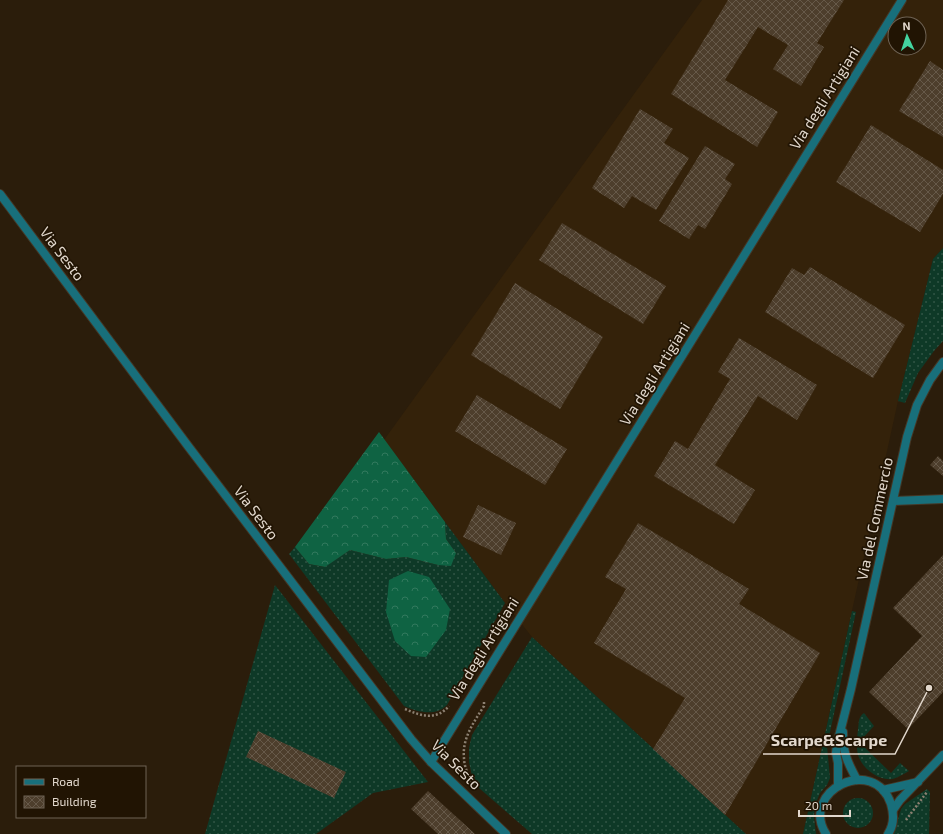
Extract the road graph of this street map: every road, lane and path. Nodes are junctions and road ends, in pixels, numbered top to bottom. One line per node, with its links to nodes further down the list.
1 (902, 0): 8 (street, Via degli Artigiani)
2 (0, 194): 8 (street, Via Sesto)
3 (943, 362): 5 (street, Via del Commercio)
4 (943, 499): 5 (street)
5 (893, 501): 6 (street, Via del Commercio)
6 (843, 720): 9 (street); 11 (street)
7 (943, 755): 10 (street)
8 (431, 762): 17 (street, Via Sesto)
9 (857, 780): 11 (street); 13 (street)
10 (918, 782): 13 (street); 14 (street)
11 (838, 786): 16 (street)
12 (931, 788): 15 (path)
13 (882, 790): 14 (street)
14 (893, 810): 18 (street)
15 (905, 821)
16 (825, 833)
17 (506, 834)
18 (888, 834)

